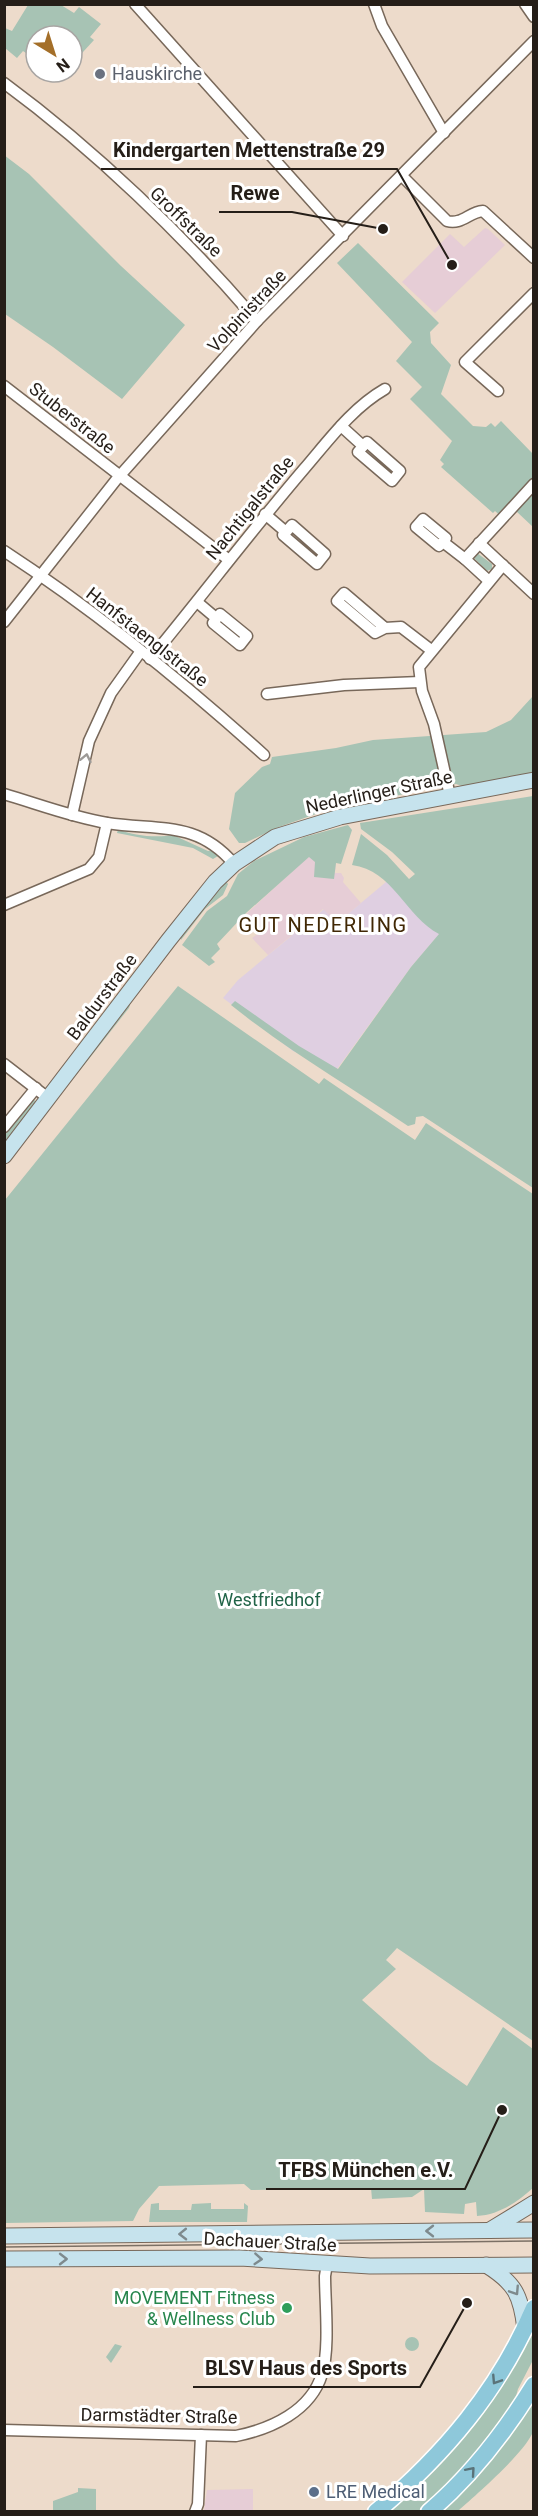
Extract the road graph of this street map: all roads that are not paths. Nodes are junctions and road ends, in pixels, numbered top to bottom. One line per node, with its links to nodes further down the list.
1 (135, 4): 9 (street)
2 (374, 4): 7 (street)
3 (525, 4): 4 (street)
4 (534, 17)
5 (534, 41): 7 (street, Volpinistraße)
6 (4, 83): 12 (street, Groffstraße)
7 (444, 133): 8 (street, Volpinistraße)
8 (402, 176): 9 (street, Volpinistraße); 10 (street)
9 (343, 236): 12 (street, Volpinistraße)
10 (534, 258)
11 (534, 292): 15 (street)
12 (257, 321): 18 (street, Volpinistraße)
13 (4, 386): 18 (street, Stuberstraße)
14 (385, 389): 16 (street, Nachtigalstraße)
15 (498, 391)
16 (341, 426): 17 (street); 20 (street, Nachtigalstraße)
17 (363, 446)
18 (119, 476): 26 (street, Stuberstraße); 28 (street, Volpinistraße)
19 (534, 484): 23 (street)
20 (265, 514): 21 (street); 26 (street, Nachtigalstraße)
21 (286, 532)
22 (443, 542): 25 (street)
23 (479, 543): 25 (street); 27 (street)
24 (4, 551): 28 (street, Hanfstaenglstraße)
25 (465, 559): 29 (street)
26 (229, 560): 31 (street, Nachtigalstraße)
27 (503, 565): 29 (street); 30 (street)
28 (40, 574): 33 (street, Volpinistraße); 36 (street, Hanfstaenglstraße)
29 (489, 581): 35 (street)
30 (534, 594)
31 (197, 602): 32 (street); 37 (street, Nachtigalstraße)
32 (216, 618)
33 (4, 622)
34 (385, 628): 35 (street)
35 (431, 650): 38 (street)
36 (141, 651): 37 (street, Hanfstaenglstraße); 44 (street, one-way to 36)
37 (150, 658): 40 (street, Hanfstaenglstraße)
38 (420, 682): 39 (street); 43 (street)
39 (267, 694)
40 (264, 755)
41 (534, 780): 43 (main road, Nederlinger Straße)
42 (4, 794): 44 (street)
43 (450, 796): 46 (main road, Nederlinger Straße)
44 (72, 815): 45 (street)
45 (107, 823): 46 (street); 47 (street)
46 (234, 864): 50 (main road, Baldurstraße)
47 (4, 905)
48 (4, 1064): 49 (street)
49 (36, 1088): 50 (street); 51 (street)
50 (48, 1098): 52 (main road, Baldurstraße)
51 (4, 1127)
52 (4, 1156)
53 (534, 2202): 55 (main road)
54 (534, 2230): 55 (main road, Dachauer Straße)
55 (488, 2231): 56 (main road, Dachauer Straße, one-way to 56)
56 (4, 2236)
57 (4, 2259): 58 (main road, Dachauer Straße, one-way to 58)
58 (327, 2264): 59 (main road, Dachauer Straße); 64 (street, Darmstädter Straße)
59 (486, 2265): 60 (main road, Dachauer Straße); 61 (main road, one-way to 61)
60 (534, 2265)
61 (531, 2316): 66 (main road, one-way to 66)
62 (534, 2385): 67 (main road, one-way to 62)
63 (4, 2430): 64 (street, Darmstädter Straße)
64 (201, 2435): 65 (street)
65 (195, 2511)
66 (376, 2511)
67 (429, 2511)

